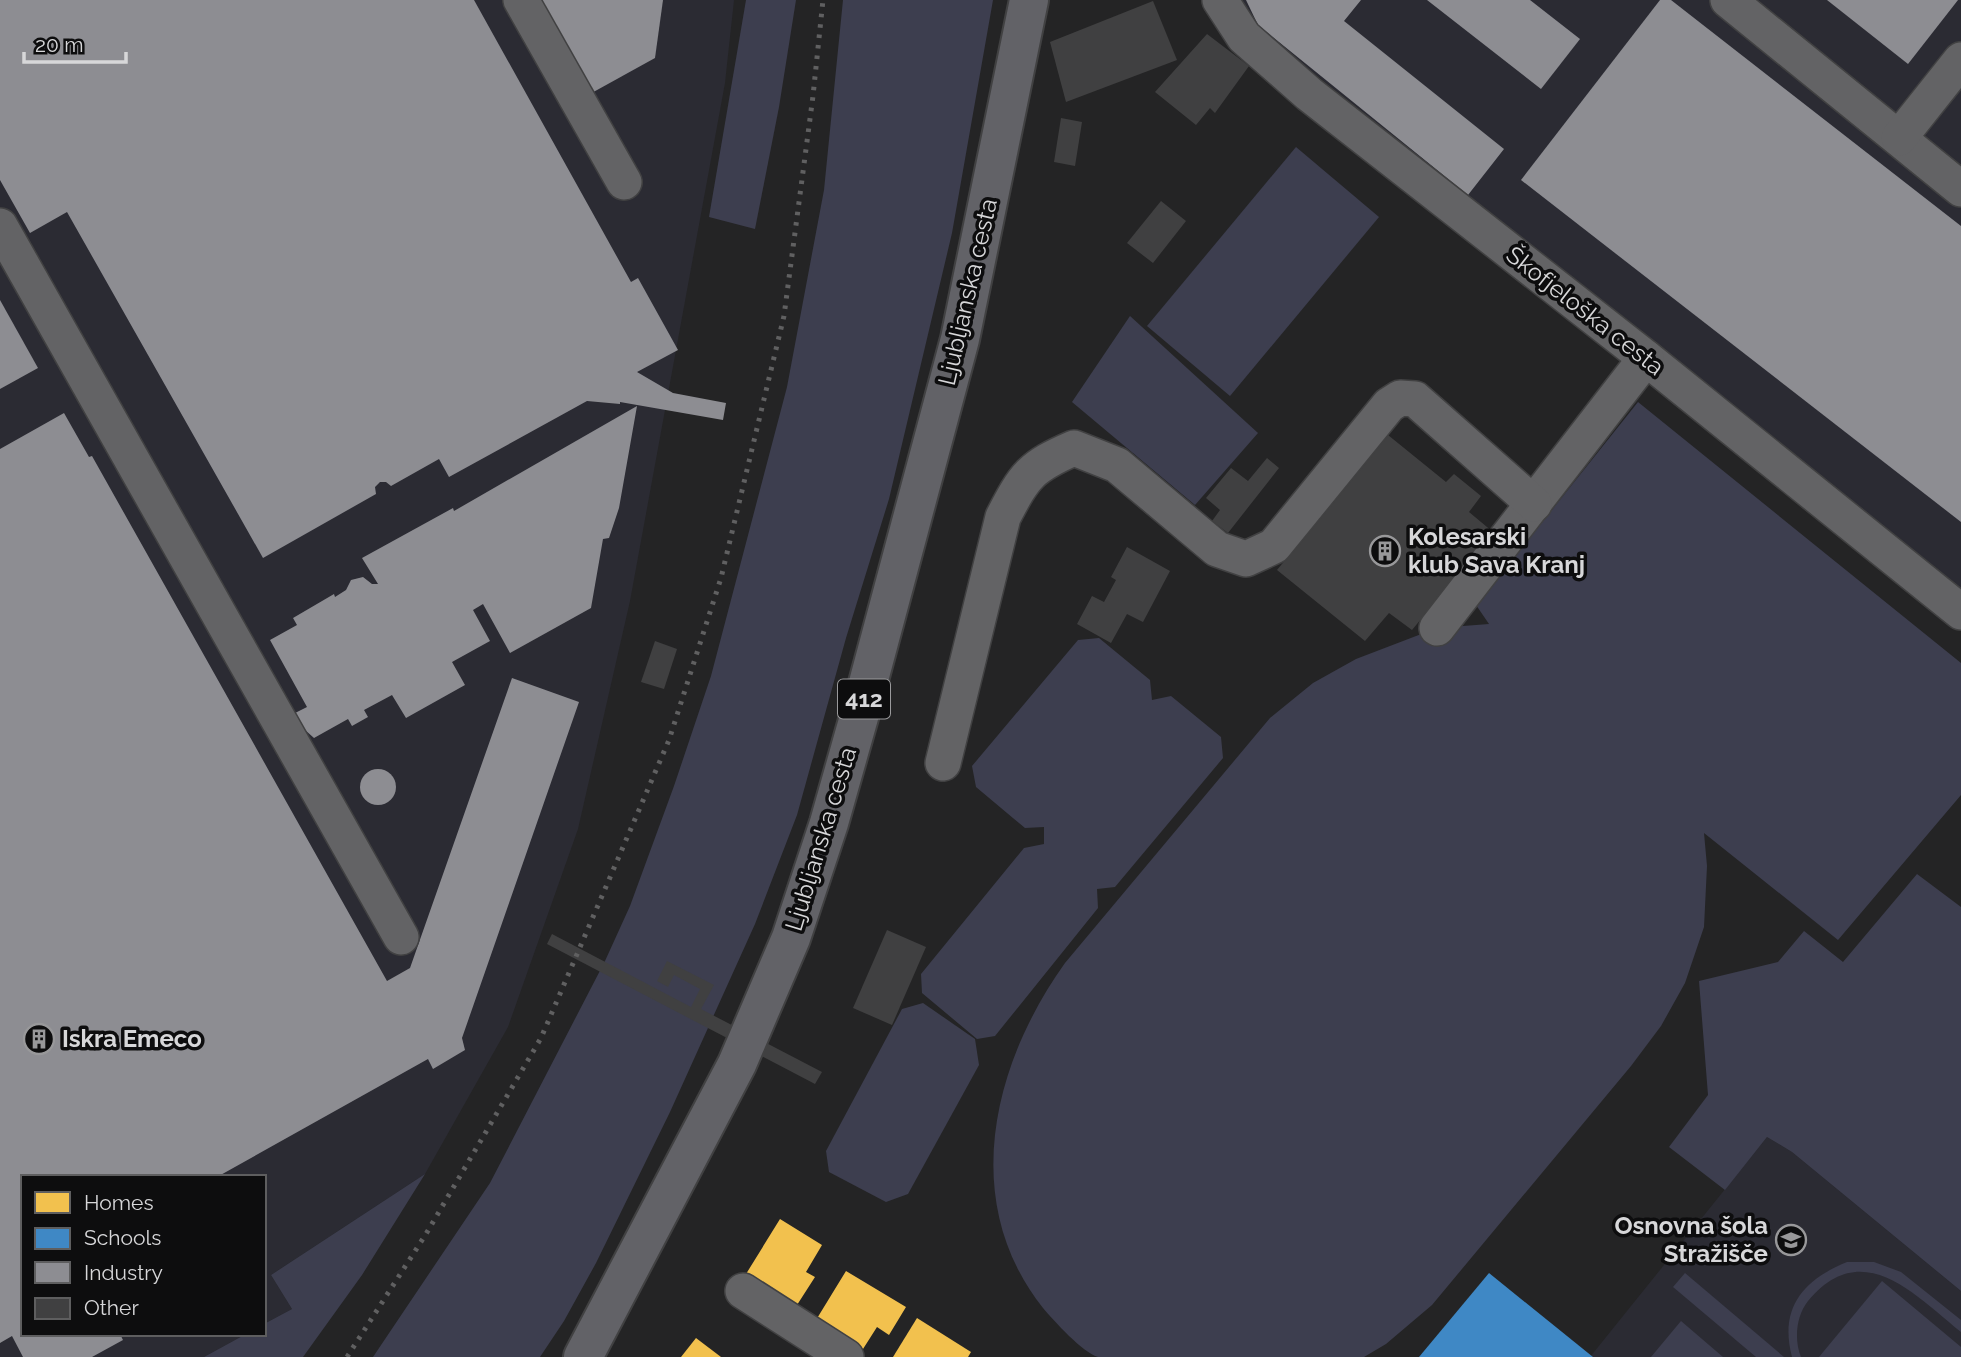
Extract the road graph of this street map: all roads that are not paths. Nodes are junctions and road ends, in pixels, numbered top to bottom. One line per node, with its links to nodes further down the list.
1 (521, 0): 7 (street)
2 (1029, 0): 17 (main road, Ljubljanska cesta / 412)
3 (1220, 0): 10 (street, Škofjeloška cesta)
4 (1728, 0): 6 (street)
5 (1961, 60): 6 (street)
6 (1899, 138): 8 (street)
7 (624, 182)
8 (1961, 189)
9 (0, 226): 15 (street)
10 (1646, 358): 11 (street); 12 (street, Škofjeloška cesta)
11 (1534, 504): 13 (street); 14 (street)
12 (1961, 612)
13 (1437, 628)
14 (943, 764)
15 (401, 937)
16 (743, 1291): 18 (street)
17 (583, 1357)
18 (846, 1357)

